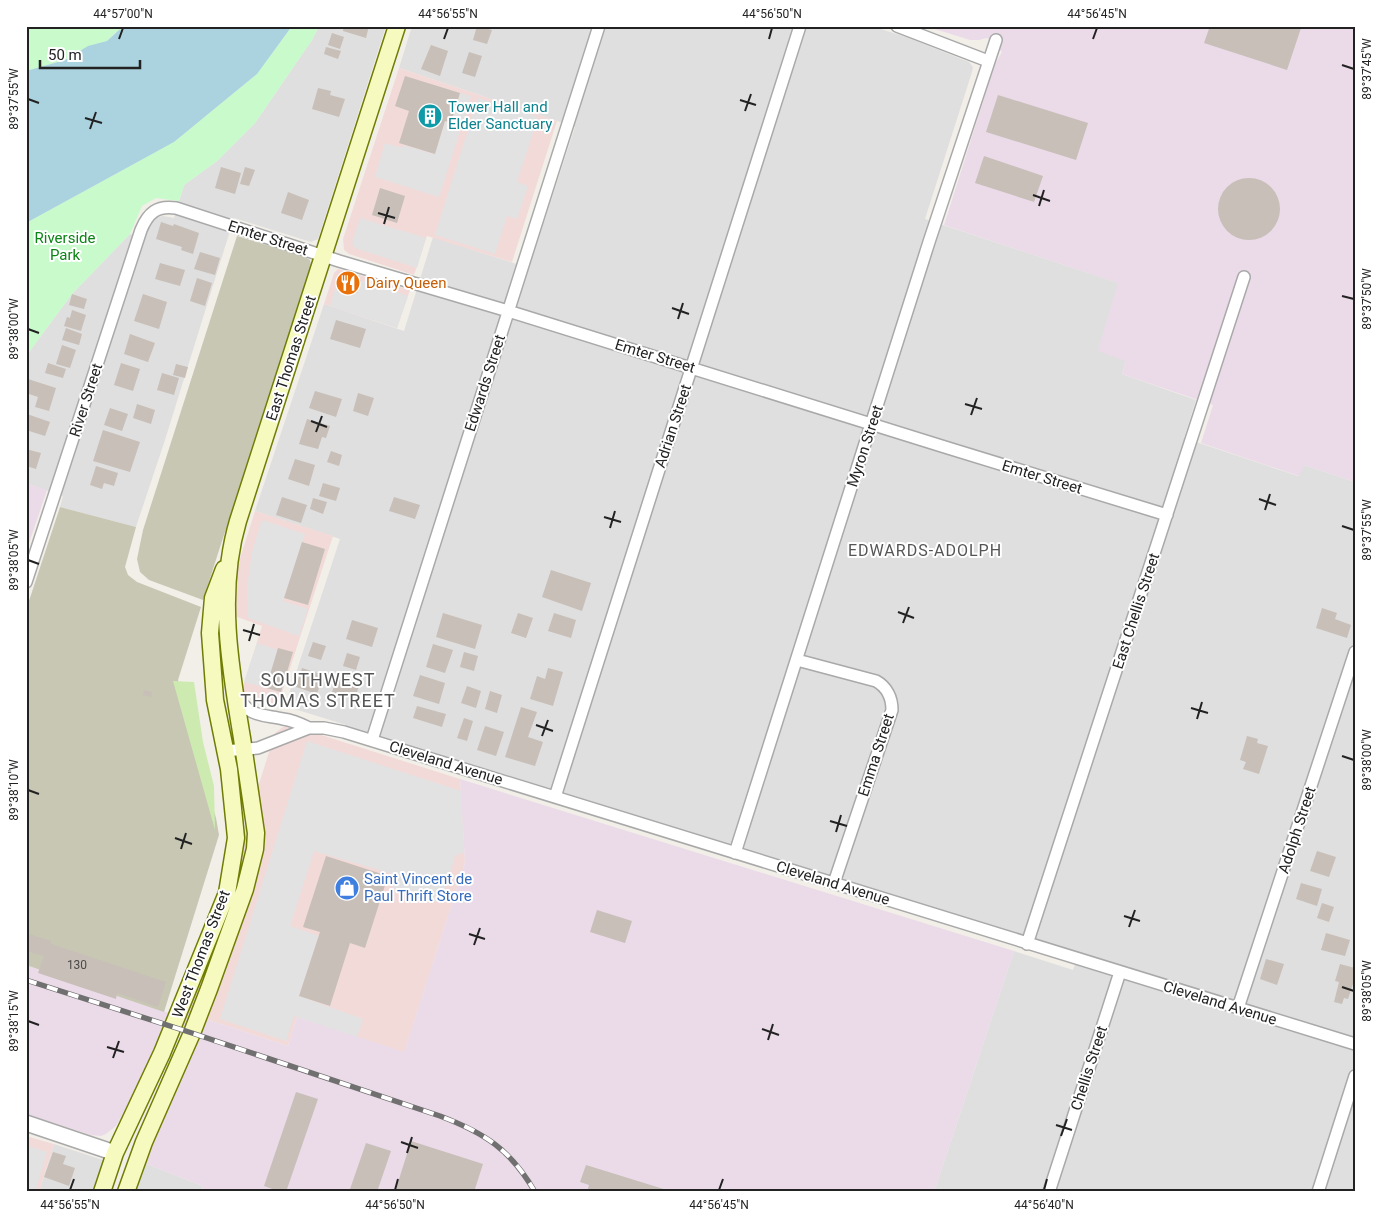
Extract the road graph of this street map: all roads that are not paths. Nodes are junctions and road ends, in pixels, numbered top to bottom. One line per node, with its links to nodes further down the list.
1 (397, 26): 8 (main road, East Thomas Street)
2 (599, 26): 10 (street, Edwards Street)
3 (800, 26): 11 (street, Adrian Street)
4 (897, 26): 6 (street)
5 (996, 40): 6 (street, Myron Street)
6 (988, 61): 12 (street, Myron Street)
7 (146, 218): 8 (street, Emter Street); 15 (street, River Street)
8 (324, 256): 10 (street, Emter Street); 14 (main road, East Thomas Street)
9 (1244, 277): 13 (street, East Chellis Street)
10 (508, 311): 11 (street, Emter Street); 20 (street, Edwards Street)
11 (691, 368): 12 (street, Emter Street); 23 (street, Adrian Street)
12 (872, 424): 13 (street, Emter Street); 17 (street, Myron Street)
13 (1167, 515): 26 (street, East Chellis Street)
14 (229, 557): 18 (main road, East Thomas Street); 22 (main road, West Thomas Street)
15 (26, 582)
16 (1355, 652): 28 (street, Adolph Street)
17 (797, 660): 24 (street, Myron Street); 25 (street, Emma Street)
18 (235, 696): 19 (street, Cleveland Avenue); 21 (main road, West Thomas Street)
19 (309, 728): 20 (street, Cleveland Avenue); 21 (street, Cleveland Avenue)
20 (372, 740): 23 (street, Cleveland Avenue)
21 (244, 750): 22 (street, Cleveland Avenue); 35 (main road, West Thomas Street)
22 (224, 751): 32 (main road, West Thomas Street)
23 (555, 797): 24 (street, Cleveland Avenue)
24 (735, 853): 25 (street, Cleveland Avenue)
25 (834, 883): 26 (street, Cleveland Avenue)
26 (1028, 944): 27 (street, Cleveland Avenue)
27 (1120, 972): 28 (street, Cleveland Avenue); 36 (street, Chellis Street)
28 (1238, 1008): 29 (street, Cleveland Avenue)
29 (1355, 1044)
30 (1355, 1076): 37 (street)
31 (26, 1123): 32 (street)
32 (115, 1153): 33 (main road, West Thomas Street); 34 (main road)
33 (102, 1192)
34 (122, 1192)
35 (126, 1192)
36 (1049, 1192)
37 (1318, 1192)

